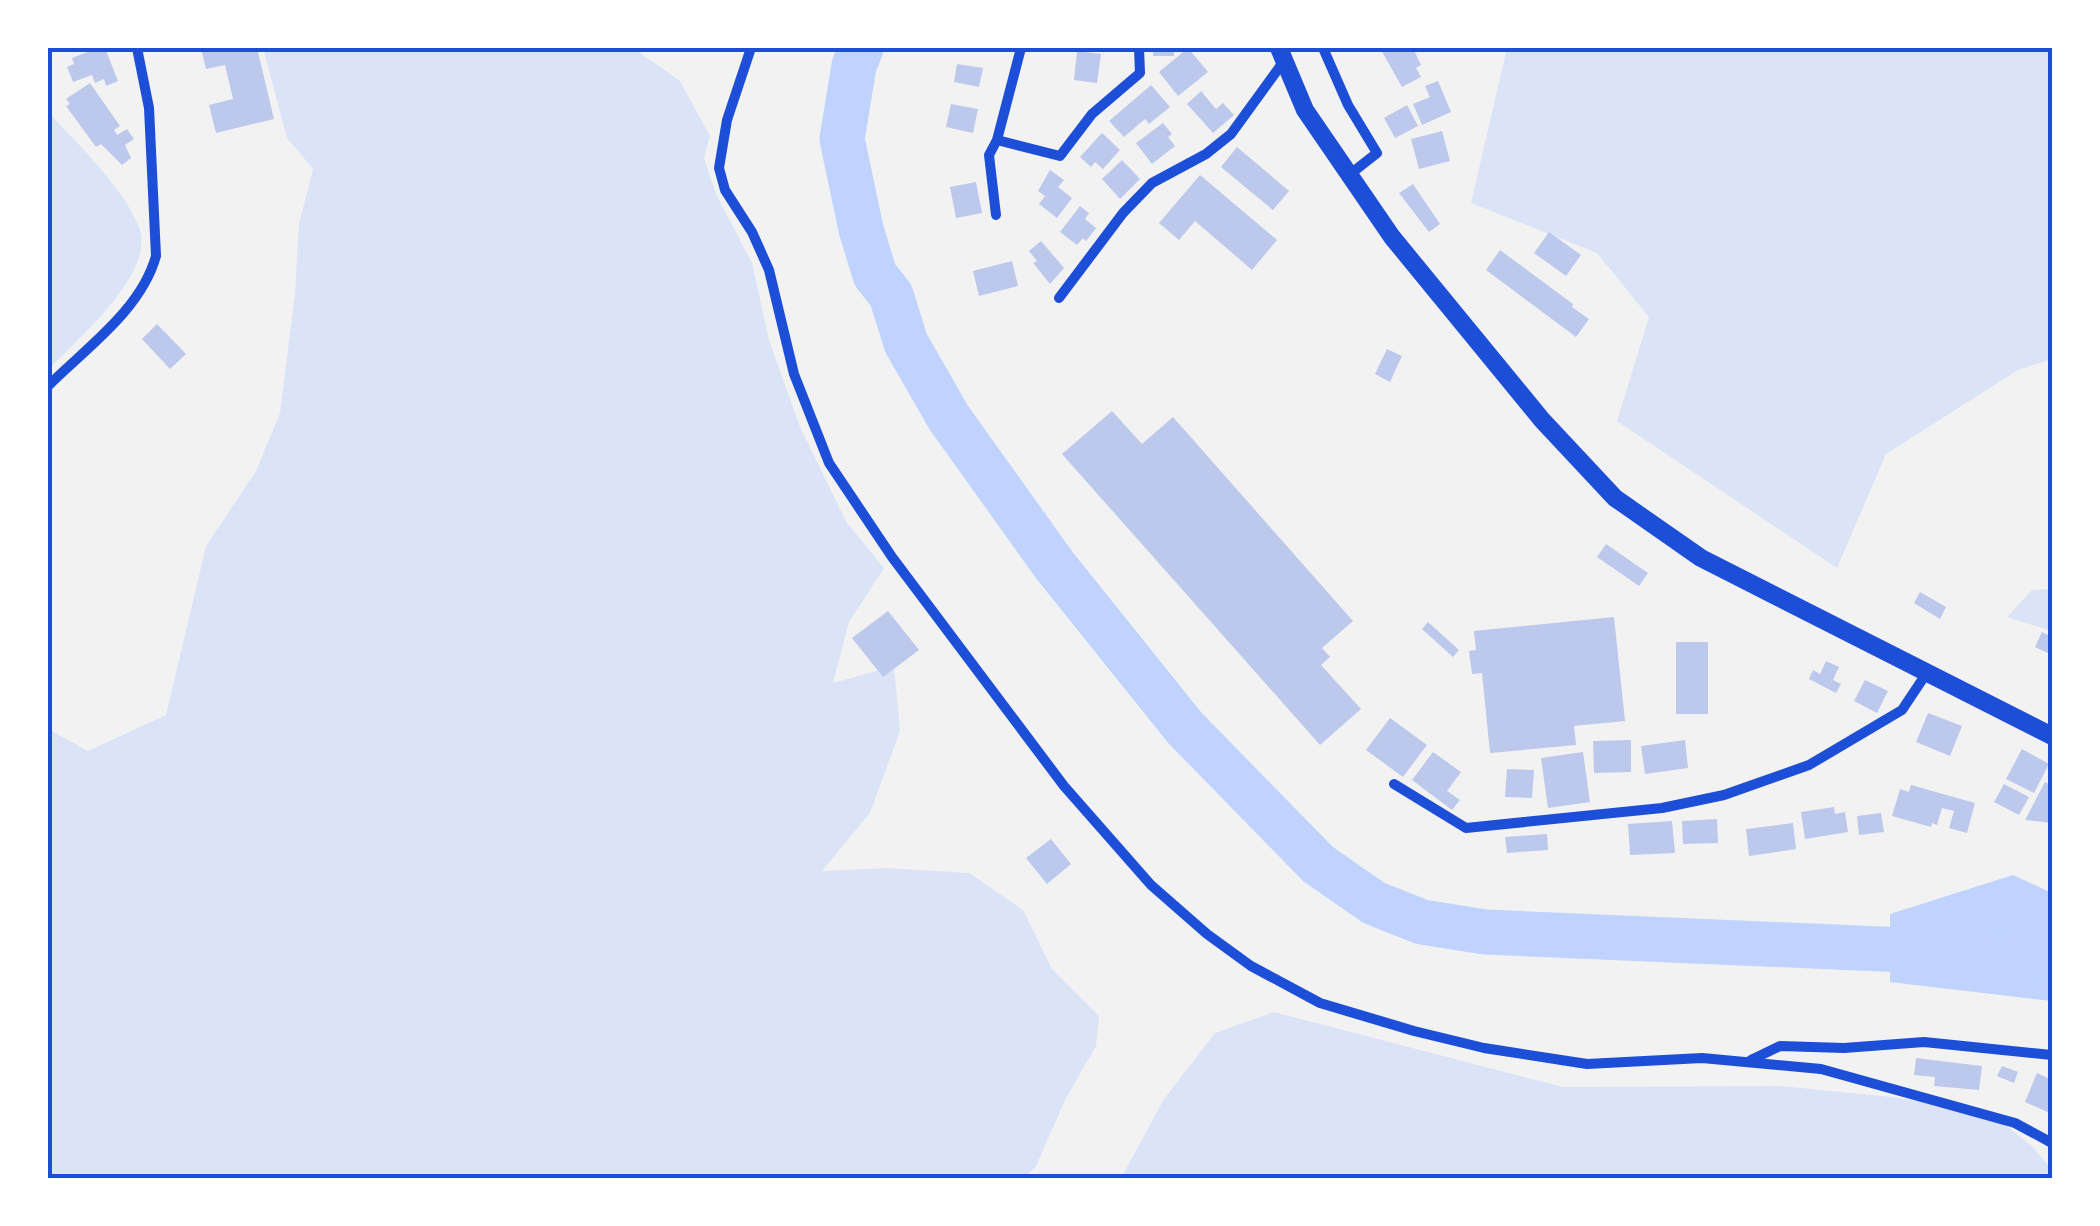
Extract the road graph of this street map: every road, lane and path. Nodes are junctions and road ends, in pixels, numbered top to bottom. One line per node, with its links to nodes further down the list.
1 (137, 48): 11 (street)
2 (751, 48): 16 (street)
3 (1021, 48): 7 (street)
4 (1140, 48): 7 (street)
5 (1323, 48): 8 (street)
6 (1281, 54): 8 (highway); 10 (street)
7 (997, 140): 9 (street)
8 (1348, 176): 12 (highway)
9 (996, 214)
10 (1059, 298)
11 (48, 386)
12 (1926, 674): 13 (highway); 14 (street)
13 (2052, 736)
14 (1394, 784)
15 (2052, 1055): 16 (street)
16 (1750, 1060): 17 (street)
17 (2052, 1144)

